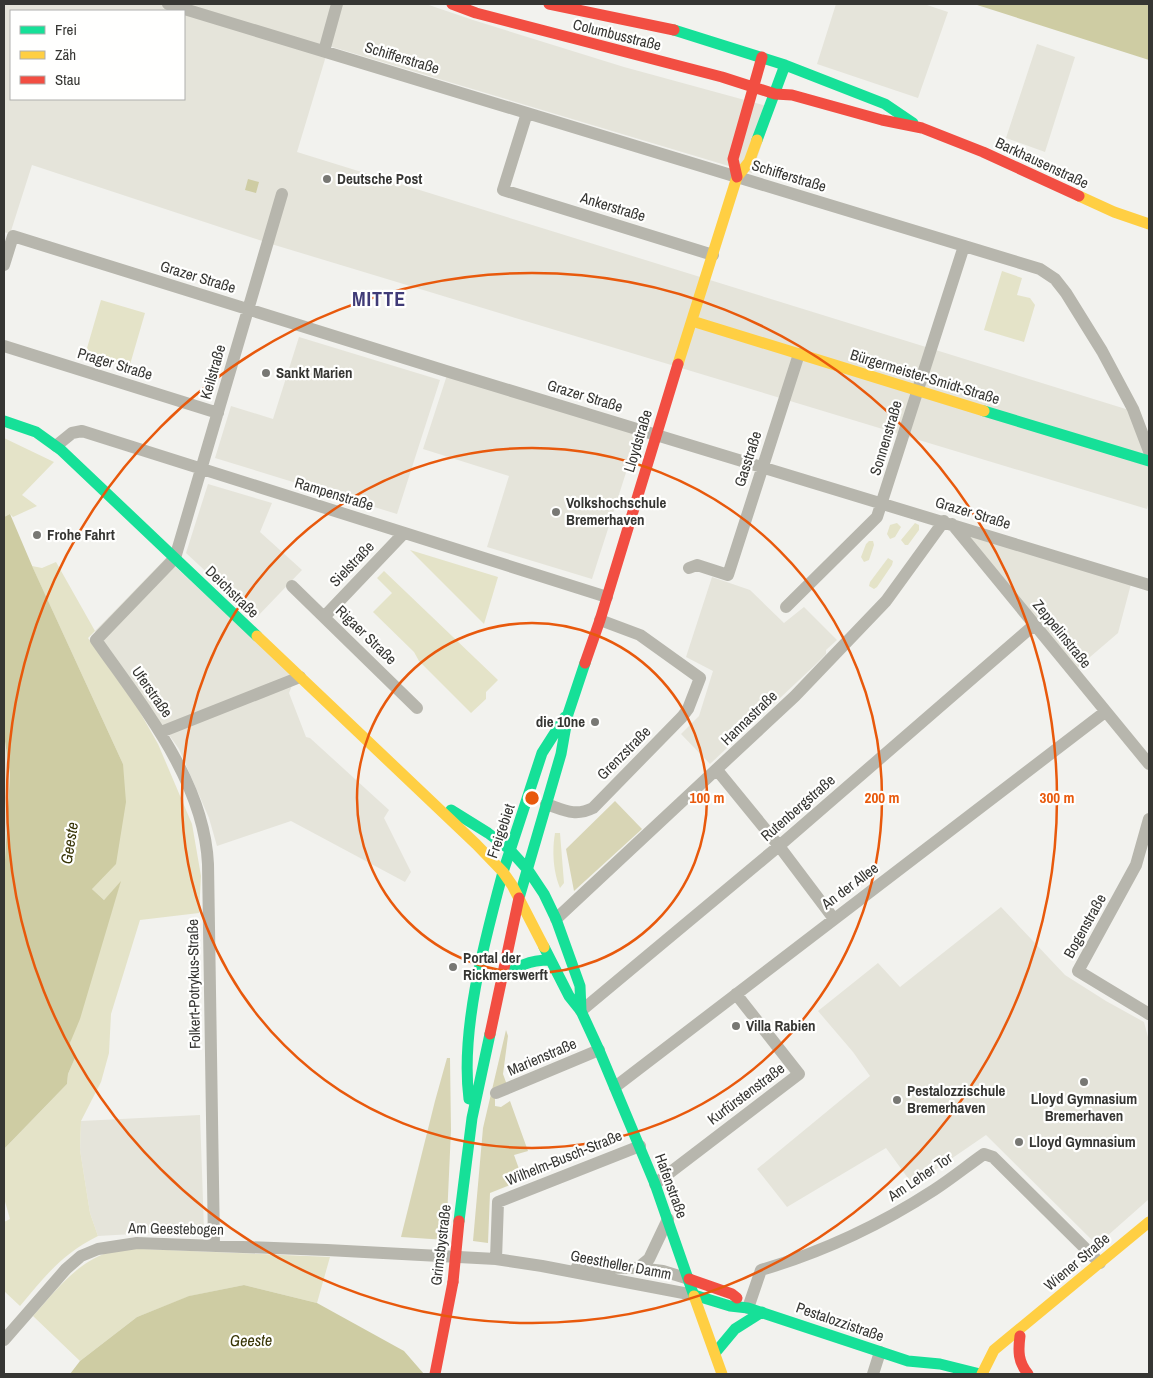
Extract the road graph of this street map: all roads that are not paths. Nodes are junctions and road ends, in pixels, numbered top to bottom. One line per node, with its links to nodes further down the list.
1 (168, 4): 5 (street, Schifferstraße)
2 (337, 4): 5 (street)
3 (452, 4): 8 (main road, Columbusstraße)
4 (549, 4): 6 (main road, Columbusstraße)
5 (324, 51): 10 (street, Schifferstraße)
6 (762, 57): 7 (main road, Columbusstraße); 8 (main road, Lloydstraße)
7 (785, 65): 9 (main road, Lloydstraße); 11 (main road, Barkhausenstraße)
8 (753, 87): 9 (main road, Columbusstraße); 12 (main road, Lloydstraße)
9 (774, 94): 11 (main road, Barkhausenstraße); 12 (main road, Lloydstraße)
10 (527, 113): 12 (street, Schifferstraße); 16 (street, Ankerstraße)
11 (922, 128): 14 (main road, Barkhausenstraße)
12 (737, 178): 15 (street, Schifferstraße); 16 (main road, Lloydstraße)
13 (282, 194): 18 (street, Keilstraße)
14 (1149, 224)
15 (964, 246): 22 (street, Sonnenstraße); 27 (street, Schifferstraße)
16 (713, 255): 19 (main road, Lloydstraße)
17 (4, 265): 18 (street, Grazer Straße)
18 (248, 310): 23 (street, Keilstraße); 25 (street, Grazer Straße)
19 (692, 321): 21 (main road, Bürgermeister-Smidt-Straße); 25 (main road, Lloydstraße)
20 (4, 346): 23 (street, Prager Straße)
21 (799, 354): 22 (main road, Bürgermeister-Smidt-Straße); 29 (street, Gasstraße)
22 (918, 390): 28 (main road, Bürgermeister-Smidt-Straße); 31 (street, Sonnenstraße)
23 (218, 413): 30 (street, Keilstraße)
24 (4, 421): 26 (main road, Deichstraße)
25 (656, 434): 29 (street, Grazer Straße); 38 (main road, Lloydstraße)
26 (56, 446): 30 (street, Rampenstraße); 34 (main road, Deichstraße)
27 (1149, 451)
28 (1149, 462)
29 (763, 467): 31 (street, Grazer Straße); 35 (street, Gasstraße)
30 (201, 470): 33 (street, Rampenstraße); 34 (street, Keilstraße)
31 (883, 503): 32 (street, Grazer Straße); 39 (street, Sonnenstraße)
32 (948, 523): 36 (street, Grazer Straße); 42 (street, Zeppelinstraße); 49 (street, Hannastraße)
33 (404, 533): 38 (street, Rampenstraße); 40 (street, Sielstraße)
34 (175, 558): 43 (main road, Deichstraße); 47 (street, Uferstraße)
35 (689, 568)
36 (1149, 584)
37 (292, 586): 40 (street, Rigaer Straße)
38 (607, 597): 41 (main road, Lloydstraße)
39 (786, 607)
40 (324, 617): 44 (street, Rigaer Straße)
41 (600, 620): 46 (main road, Lloydstraße); 52 (street, Grenzstraße)
42 (1034, 625): 45 (street, Zeppelinstraße); 54 (street, Rutenbergstraße)
43 (300, 677): 47 (street, Uferstraße); 50 (main road, Deichstraße)
44 (417, 708)
45 (1105, 712): 48 (street, Zeppelinstraße); 60 (street, An der Allee)
46 (568, 714): 51 (main road, Lloydstraße); 52 (main road, Lloydstraße)
47 (160, 732): 74 (street, Folkert-Potrykus-Straße)
48 (1149, 764)
49 (718, 770): 54 (street); 59 (street, Hannastraße)
50 (429, 800): 55 (main road, Deichstraße); 57 (main road, Deichstraße)
51 (527, 800): 55 (main road, Freigebiet)
52 (546, 804): 56 (main road, Lloydstraße)
53 (1149, 819): 65 (street, Bogenstraße)
54 (779, 846): 60 (street); 64 (street, Rutenbergstraße)
55 (509, 849): 56 (main road, Deichstraße); 57 (main road, Freigebiet)
56 (528, 870): 58 (main road, Grimsbystraße); 59 (main road, Hafenstraße)
57 (503, 872): 58 (main road, Hafenstraße); 69 (main road, Grimsbystraße)
58 (519, 898): 61 (main road, Hafenstraße); 62 (main road, Grimsbystraße)
59 (556, 919): 64 (main road, Hafenstraße)
60 (834, 919): 63 (street, An der Allee)
61 (550, 960): 62 (main road); 64 (main road, Hafenstraße)
62 (501, 978): 69 (main road, Grimsbystraße)
63 (736, 994): 67 (street, An der Allee); 71 (street, Kurfürstenstraße)
64 (581, 1011): 66 (main road, Hafenstraße)
65 (1149, 1014)
66 (600, 1050): 67 (main road, Hafenstraße); 68 (street, Marienstraße)
67 (615, 1087): 70 (main road, Hafenstraße)
68 (496, 1093)
69 (472, 1118): 89 (main road, Grimsbystraße, bridge)
70 (640, 1146): 71 (main road, Hafenstraße); 76 (street, Wilhelm-Busch-Straße)
71 (655, 1184): 72 (main road, Hafenstraße)
72 (668, 1219): 79 (street, Geestheller Damm); 80 (main road, Hafenstraße)
73 (1149, 1222): 77 (main road, Wiener Straße)
74 (214, 1245): 75 (street, Am Geestebogen); 85 (street, Am Geestebogen)
75 (327, 1250): 76 (street, Geestheller Damm)
76 (496, 1259): 78 (street, Geestheller Damm)
77 (1100, 1263): 82 (street, Am Leher Tor); 84 (main road, Wiener Straße)
78 (542, 1266): 79 (street, Geestheller Damm); 81 (street, Geestheller Damm)
79 (638, 1268): 80 (street, Geestheller Damm)
80 (689, 1279): 81 (main road, Hafenstraße); 82 (main road, Pestalozzistraße)
81 (694, 1295): 82 (main road, Pestalozzistraße); 87 (main road, Hafenstraße)
82 (748, 1308): 83 (main road, Pestalozzistraße)
83 (762, 1312): 86 (main road, Pestalozzistraße); 87 (main road)
84 (1023, 1331): 93 (main road, Wiener Straße); 93 (main road, Wiener Straße); 94 (main road)
85 (4, 1340)
86 (880, 1352): 88 (main road, Pestalozzistraße); 91 (street)
87 (715, 1353): 90 (main road, Hafenstraße)
88 (908, 1361): 92 (main road, Pestalozzistraße); 93 (main road, Pestalozzistraße)
89 (435, 1374)
90 (722, 1374)
91 (873, 1374)
92 (927, 1374)
93 (981, 1374)
94 (1028, 1374)

